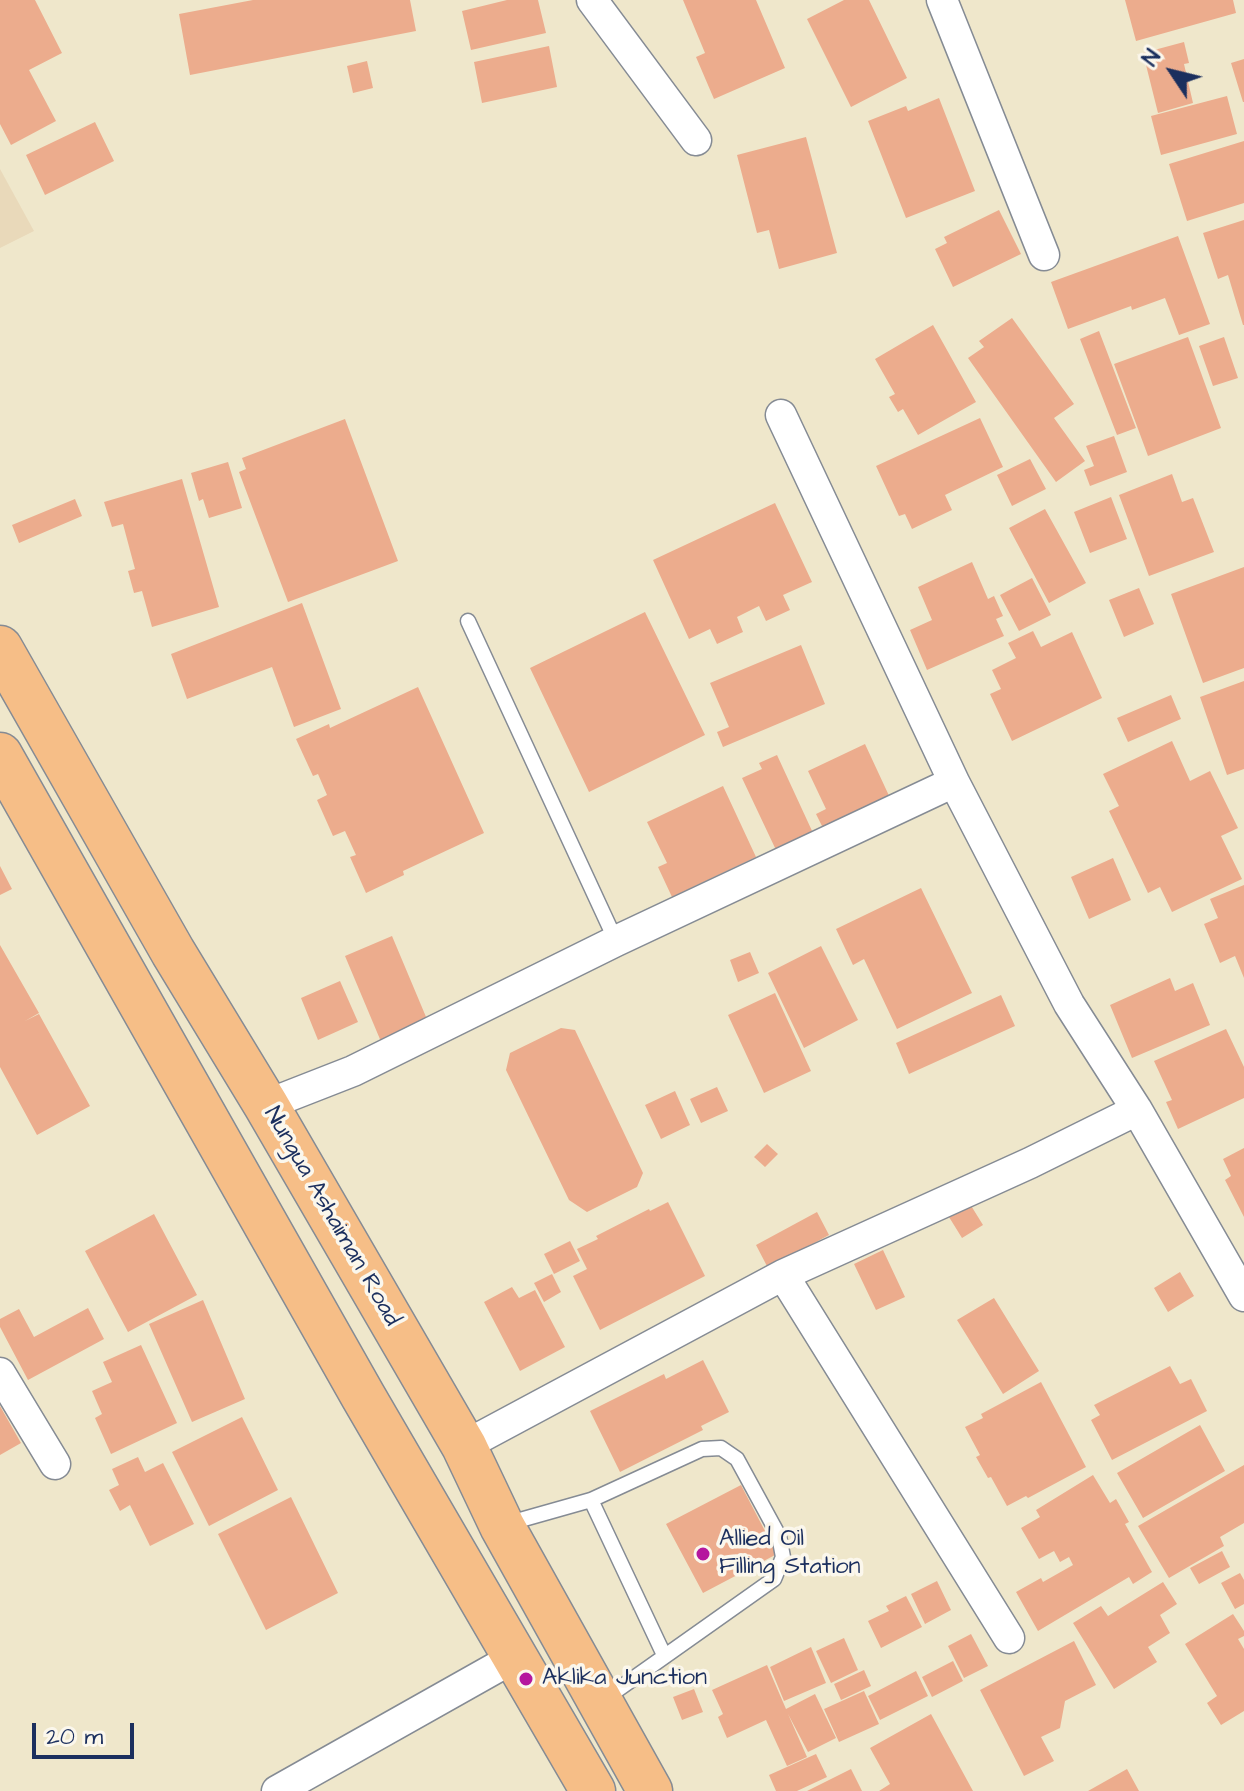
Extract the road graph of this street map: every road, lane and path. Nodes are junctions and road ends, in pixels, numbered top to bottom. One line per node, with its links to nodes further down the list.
1 (592, 0): 3 (street)
2 (942, 0): 4 (street)
3 (696, 140)
4 (1044, 255)
5 (781, 415): 9 (street)
6 (468, 621): 10 (lane)
7 (0, 648): 11 (main road, Nungua Ashaiman Road)
8 (0, 755): 22 (main road)
9 (954, 782): 10 (street); 12 (street)
10 (616, 941): 11 (street)
11 (266, 1105): 16 (main road, Nungua Ashaiman Road)
12 (1137, 1110): 13 (street); 14 (street)
13 (783, 1275): 16 (street); 20 (street)
14 (1244, 1296)
15 (0, 1373): 17 (street)
16 (464, 1446): 19 (main road, Nungua Ashaiman Road)
17 (55, 1464)
18 (591, 1500): 19 (lane); 21 (lane); 21 (lane)
19 (502, 1526): 23 (main road, Nungua Ashaiman Road)
20 (1009, 1638)
21 (664, 1655): 23 (lane)
22 (515, 1657): 24 (street); 25 (main road)
23 (599, 1702): 26 (main road, Nungua Ashaiman Road)
24 (277, 1791)
25 (593, 1791)
26 (650, 1791)

